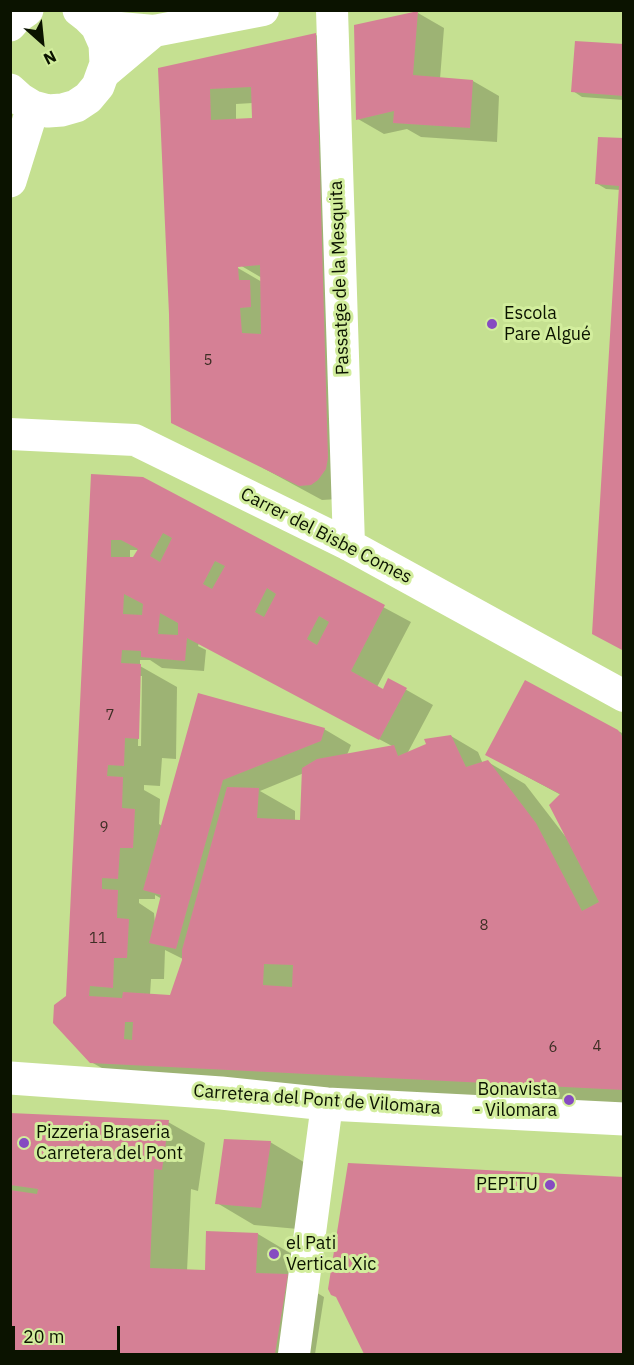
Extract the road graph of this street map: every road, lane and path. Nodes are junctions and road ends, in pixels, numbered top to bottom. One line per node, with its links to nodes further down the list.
1 (27, 10): 5 (street)
2 (263, 10): 6 (street)
3 (332, 10): 11 (street, Passatge de la Mesquita)
4 (88, 18): 6 (street); 7 (street)
5 (10, 25)
6 (154, 31): 7 (street)
7 (104, 73): 8 (street)
8 (22, 99): 9 (street)
9 (10, 181)
10 (10, 434): 11 (street, Carrer del Bisbe Comes)
11 (349, 545): 12 (street, Carrer del Bisbe Comes)
12 (624, 696)
13 (10, 1078): 14 (street, Carretera del Pont de Vilomara)
14 (327, 1104): 15 (street, Carretera del Pont de Vilomara); 16 (street)
15 (624, 1119)
16 (294, 1354)

